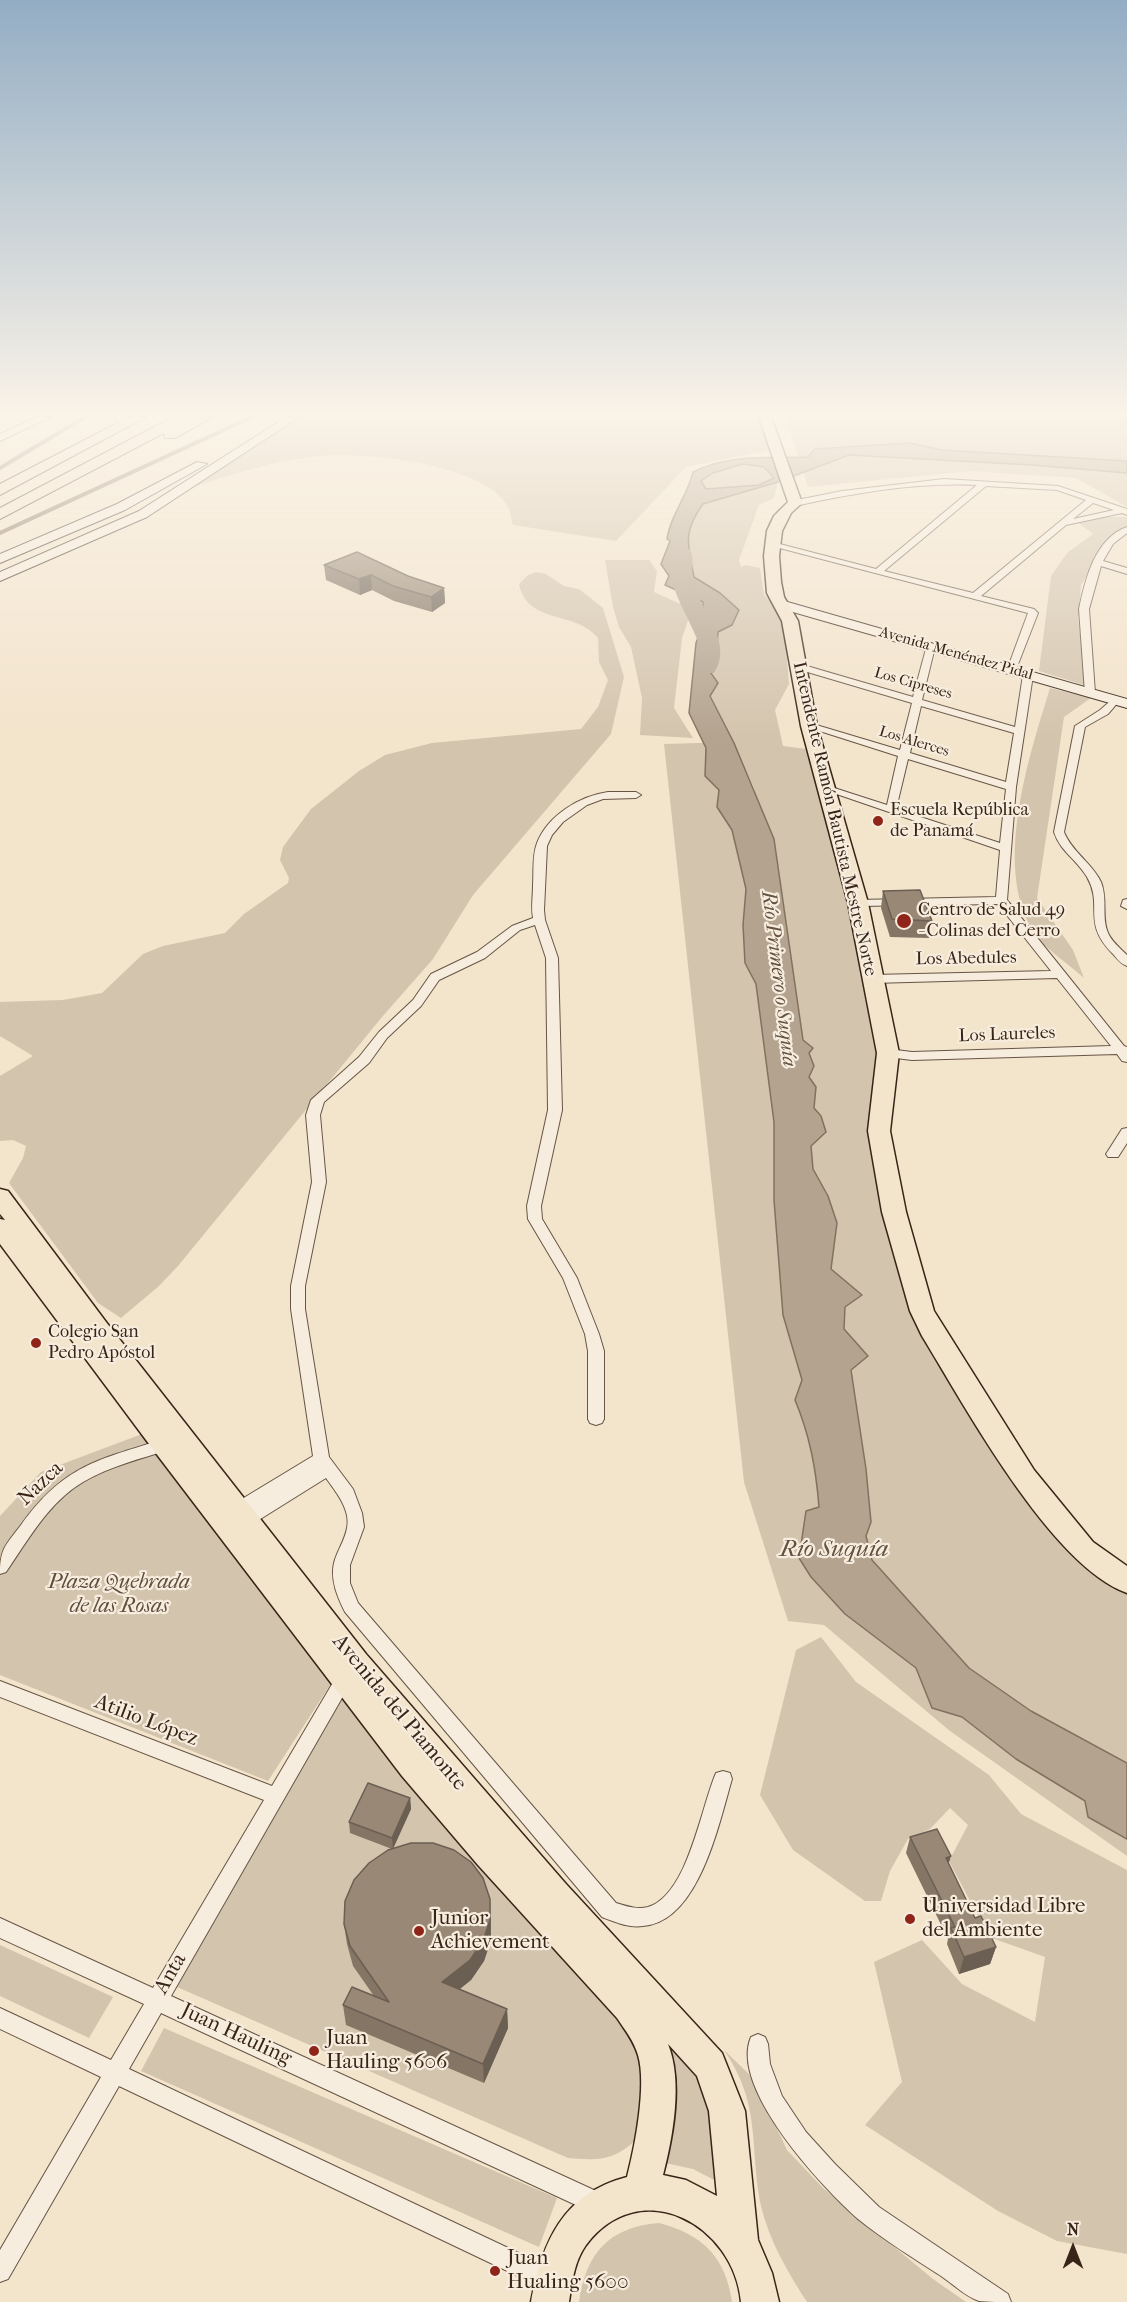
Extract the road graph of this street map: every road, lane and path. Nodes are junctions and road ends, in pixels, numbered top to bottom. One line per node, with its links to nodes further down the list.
1 (82, 524): 8 (main road)
2 (123, 524): 12 (main road)
3 (778, 524): 7 (main road, Intendente Ramón Bautista Mestre Norte)
4 (935, 524): 11 (street)
5 (1062, 524): 13 (street)
6 (1127, 530): 9 (street)
7 (772, 545): 11 (street); 14 (main road, Intendente Ramón Bautista Mestre Norte)
8 (0, 560)
9 (1099, 563): 10 (street); 19 (street)
10 (1127, 571)
11 (877, 572): 13 (street)
12 (0, 577)
13 (975, 596): 17 (street)
14 (784, 605): 15 (main road, Avenida Menéndez Pidal); 16 (main road, Intendente Ramón Bautista Mestre Norte)
15 (930, 647): 17 (main road, Avenida Menéndez Pidal); 20 (street)
16 (797, 666): 20 (street, Los Cipreses); 22 (main road, Intendente Ramón Bautista Mestre Norte)
17 (1012, 670): 18 (main road, Avenida Menéndez Pidal)
18 (1028, 675): 19 (main road, Avenida Menéndez Pidal); 23 (street)
19 (1090, 693): 21 (main road, Avenida Menéndez Pidal)
20 (917, 701): 23 (street, Los Cipreses); 24 (street)
21 (1121, 702): 33 (street)
22 (809, 726): 24 (street, Los Alerces); 26 (main road, Intendente Ramón Bautista Mestre Norte)
23 (1020, 732): 25 (street)
24 (906, 755): 25 (street, Los Alerces); 28 (street)
25 (1011, 787): 29 (street)
26 (824, 788): 28 (street); 31 (main road, Intendente Ramón Bautista Mestre Norte)
27 (636, 795): 32 (street)
28 (891, 809): 29 (street)
29 (1004, 848): 30 (street)
30 (1001, 900): 31 (street); 34 (street)
31 (858, 903): 35 (main road, Intendente Ramón Bautista Mestre Norte)
32 (539, 920): 42 (street); 44 (street)
33 (1127, 962)
34 (1060, 974): 35 (street, Los Abedules); 37 (street)
35 (872, 979): 36 (main road, Intendente Ramón Bautista Mestre Norte)
36 (888, 1053): 37 (street, Los Laureles); 47 (main road, Intendente Ramón Bautista Mestre Norte)
37 (1125, 1053)
38 (1127, 1132): 39 (street)
39 (1113, 1154)
40 (0, 1197): 45 (main road, Avenida del Piamonte)
41 (0, 1227): 43 (main road, Avenida del Piamonte)
42 (596, 1419)
43 (164, 1446): 46 (street, Nazca); 48 (main road, Avenida del Piamonte)
44 (325, 1464): 45 (street); 50 (street)
45 (242, 1515): 59 (main road, Avenida del Piamonte)
46 (0, 1567)
47 (1127, 1581)
48 (344, 1679): 51 (street, Anta); 57 (main road, Avenida del Piamonte)
49 (0, 1689): 51 (street, Atilio López)
50 (723, 1779)
51 (275, 1796): 53 (street, Anta)
52 (0, 1928): 53 (street, Juan Hauling)
53 (157, 1998): 56 (street, Anta); 58 (street, Juan Hauling)
54 (0, 2018): 56 (street)
55 (758, 2044): 63 (street)
56 (113, 2072): 60 (street, Anta); 61 (street)
57 (641, 2190): 58 (main road); 59 (main road)
58 (601, 2205): 61 (main road)
59 (740, 2243): 62 (main road)
60 (0, 2271)
61 (550, 2291)
62 (762, 2301)
63 (1000, 2302)

